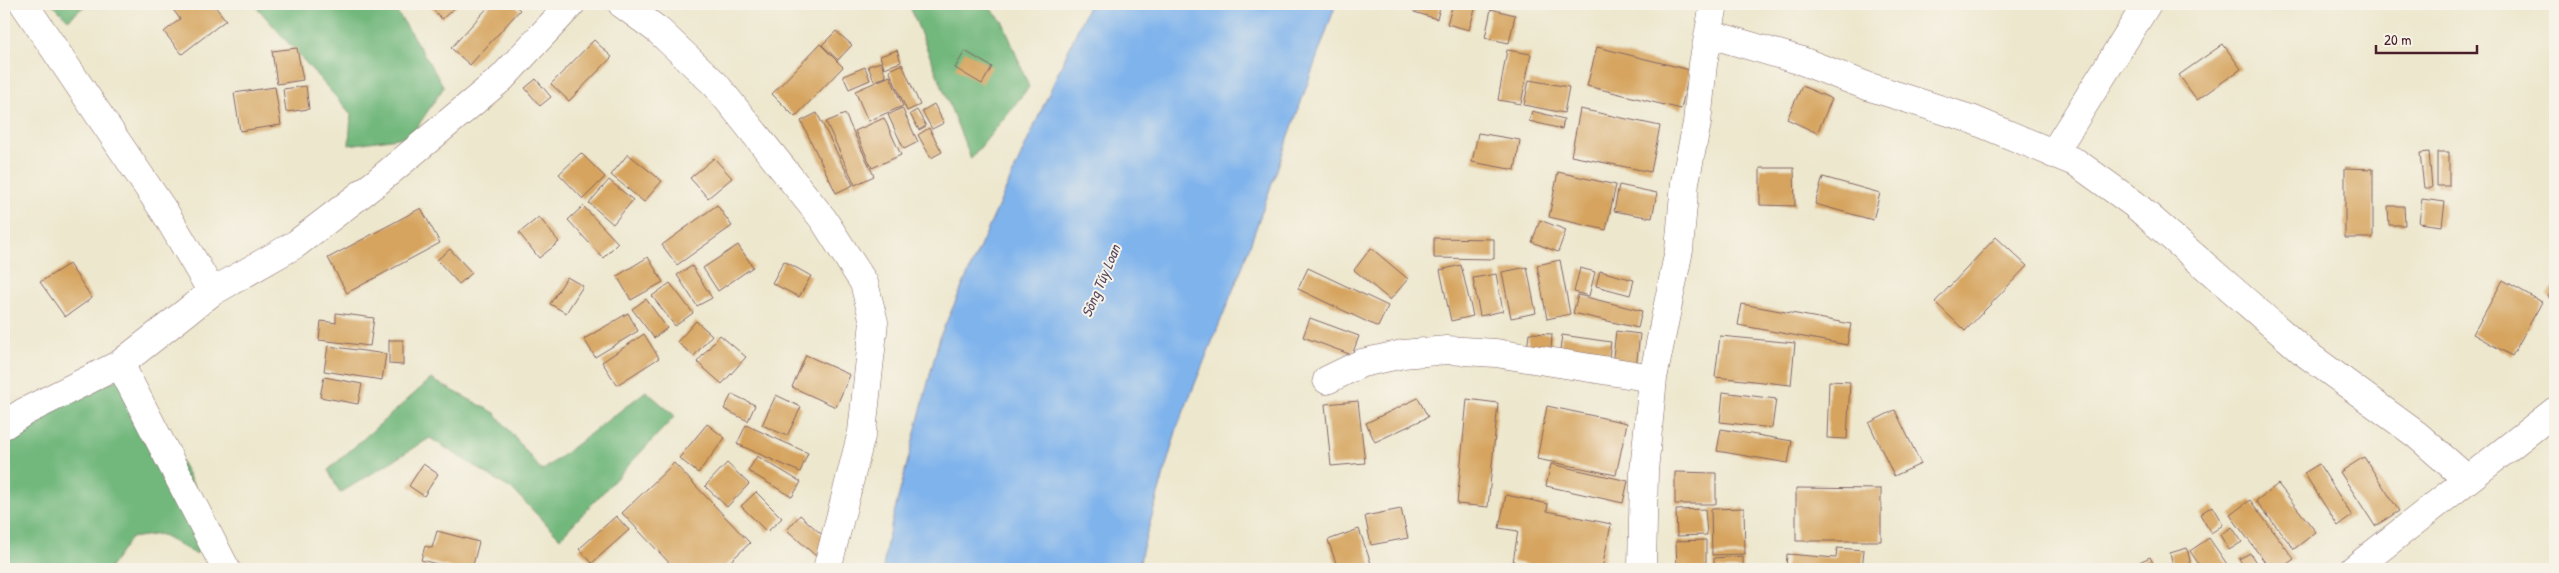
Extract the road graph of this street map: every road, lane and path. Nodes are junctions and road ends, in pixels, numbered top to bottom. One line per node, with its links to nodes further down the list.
1 (24, 4): 8 (street)
2 (571, 4): 8 (street)
3 (622, 4): 16 (street)
4 (1714, 4): 6 (street)
5 (2147, 4): 7 (street)
6 (1710, 34): 7 (street); 10 (street)
7 (2053, 154): 14 (street)
8 (212, 292): 9 (street)
9 (120, 364): 13 (street); 15 (street)
10 (1653, 378): 11 (street); 17 (street)
11 (1327, 380)
12 (2555, 411): 14 (street)
13 (4, 426)
14 (2467, 479): 18 (street)
15 (226, 569)
16 (827, 569)
17 (1642, 569)
18 (2354, 569)

